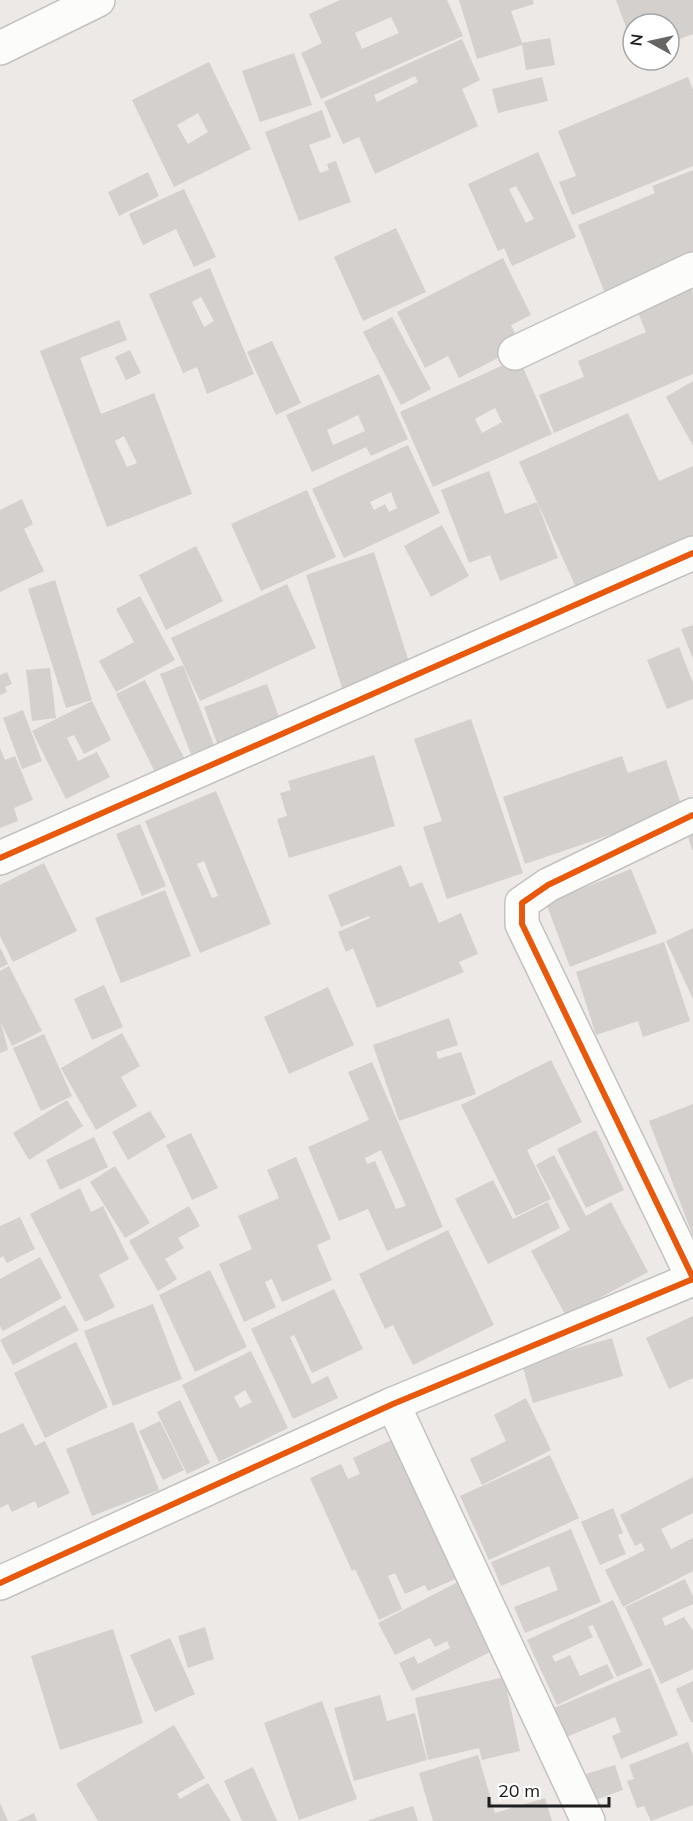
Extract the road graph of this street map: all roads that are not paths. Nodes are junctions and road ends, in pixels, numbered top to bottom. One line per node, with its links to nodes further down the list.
1 (98, 0): 2 (street)
2 (0, 48)
3 (693, 269): 4 (street)
4 (515, 353)
5 (693, 553): 7 (street)
6 (693, 816): 8 (street)
7 (0, 858)
8 (693, 1279): 9 (street)
9 (393, 1404): 10 (street); 11 (street)
10 (0, 1583)
11 (588, 1821)

